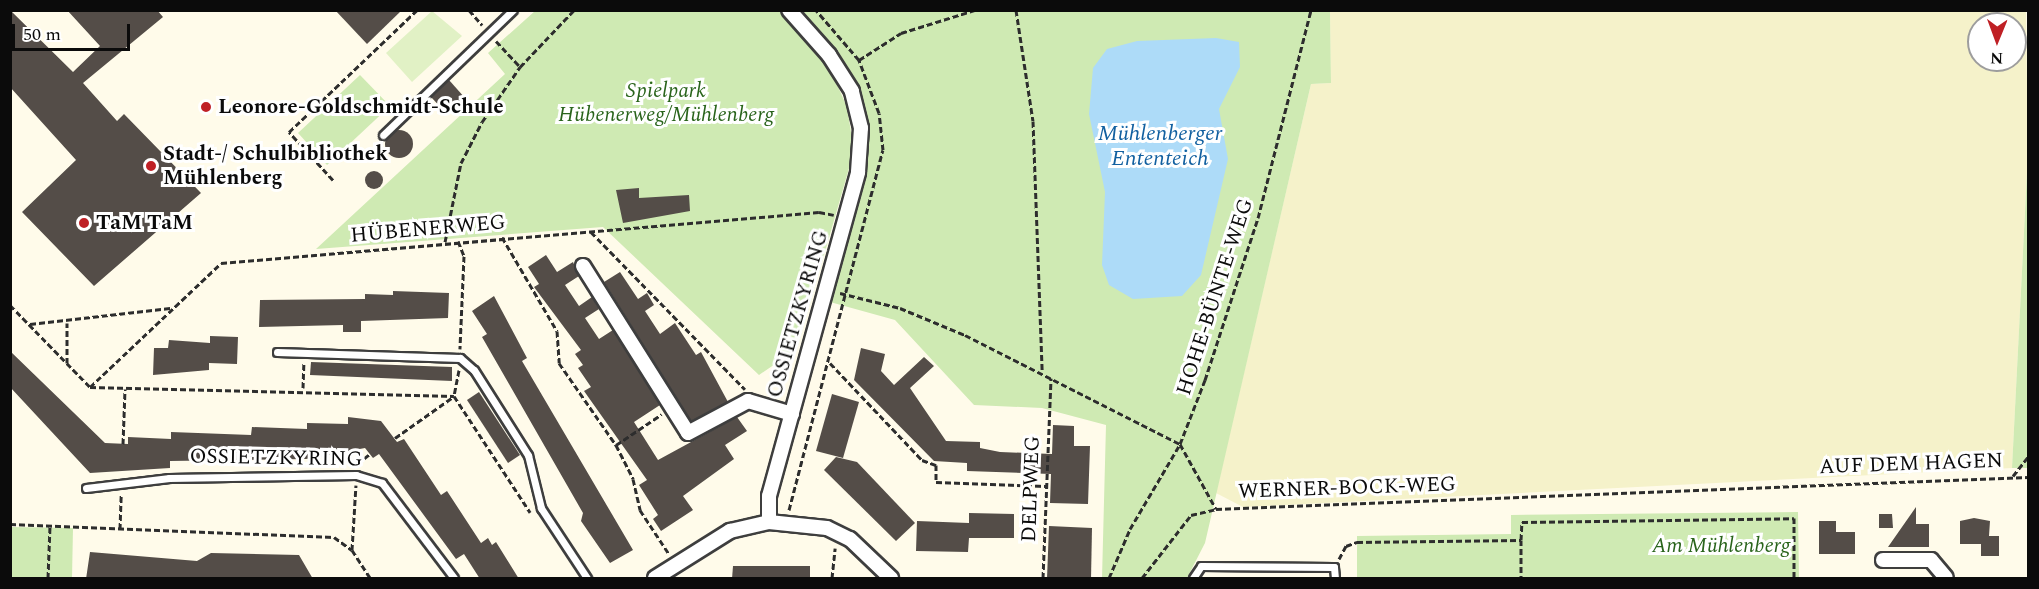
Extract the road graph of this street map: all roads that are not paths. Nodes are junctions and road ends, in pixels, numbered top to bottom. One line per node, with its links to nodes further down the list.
1 (513, 10): 3 (lane)
2 (789, 10): 6 (street, OSSIETZKYRING)
3 (382, 135)
4 (583, 266): 6 (street)
5 (277, 352): 11 (lane)
6 (792, 414): 8 (street, OSSIETZKYRING)
7 (86, 488): 10 (lane, OSSIETZKYRING)
8 (769, 522): 12 (street); 13 (street)
9 (1883, 560): 16 (street)
10 (454, 579)
11 (587, 579)
12 (656, 579)
13 (891, 579)
14 (1193, 579): 15 (lane)
15 (1335, 579)
16 (1946, 579)

